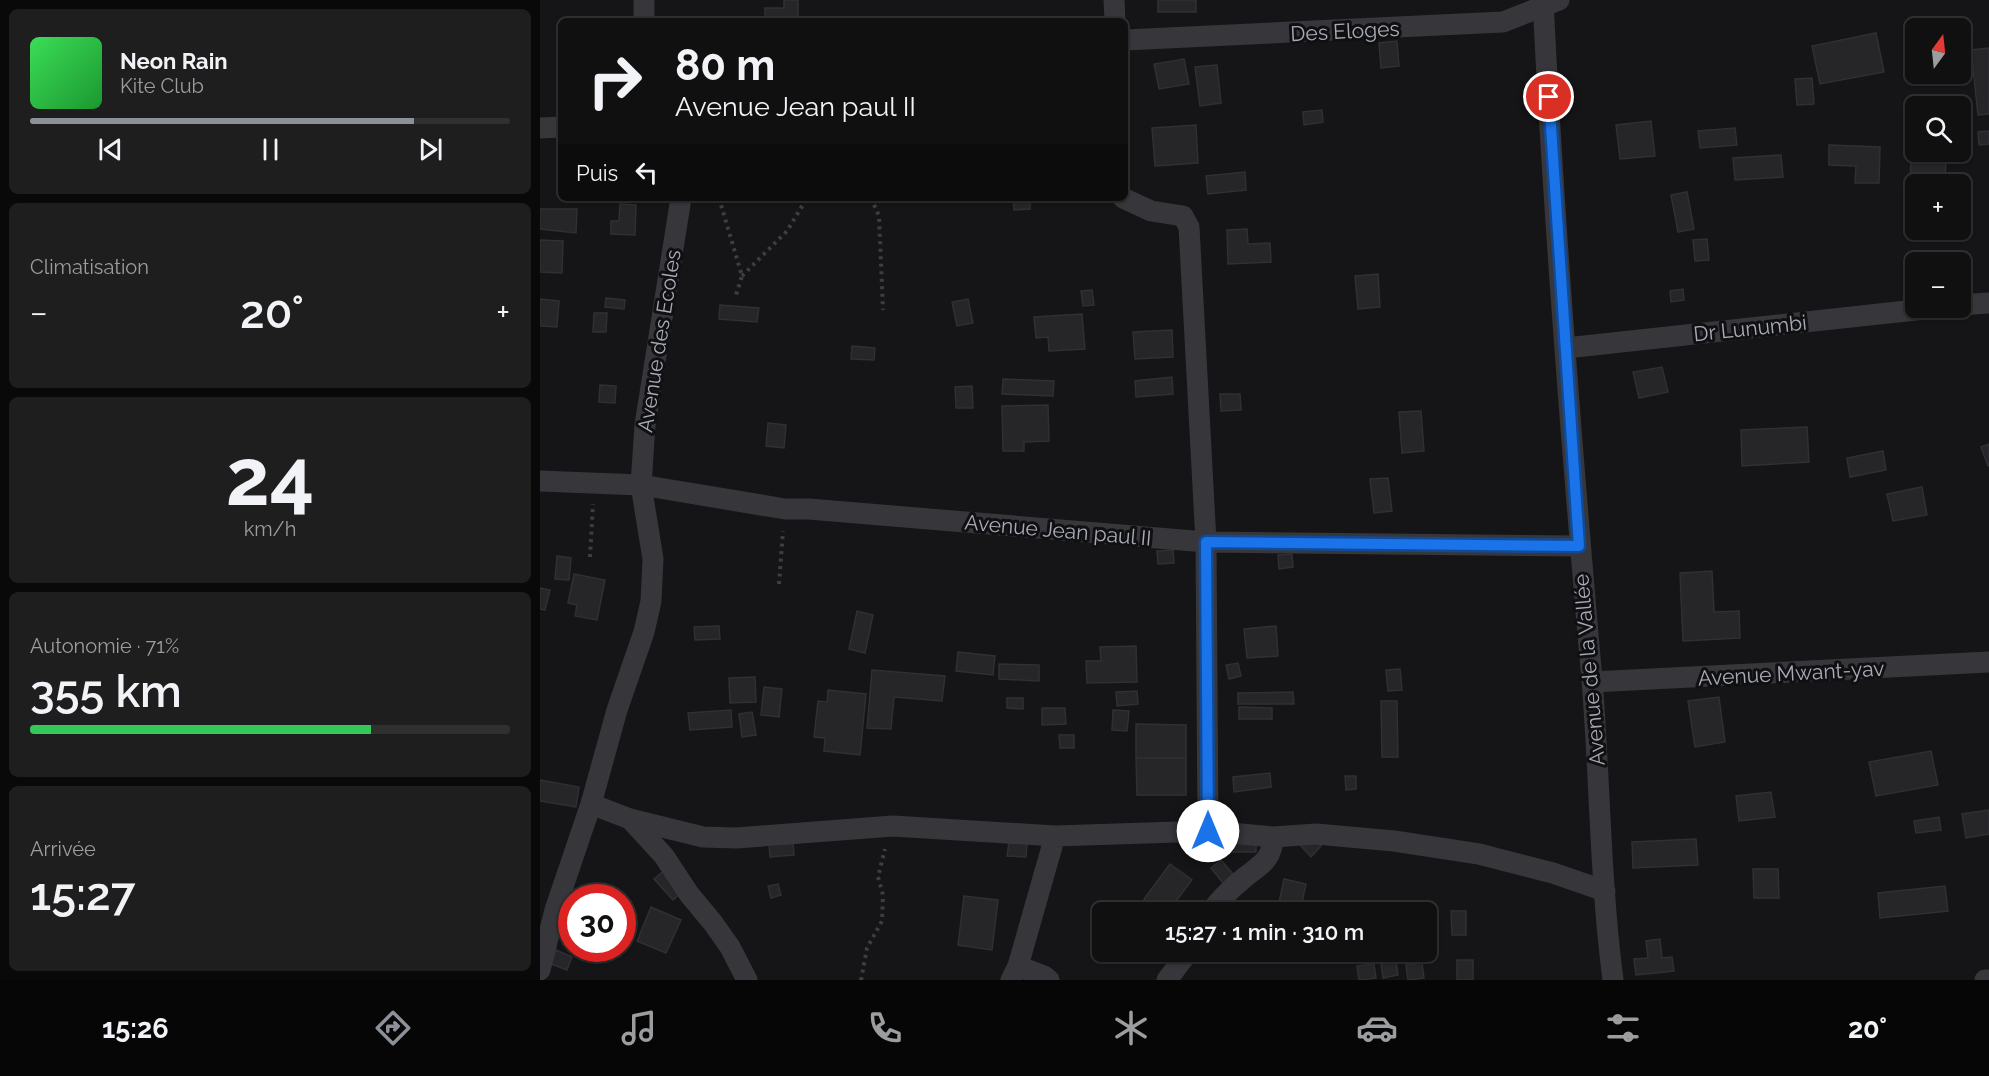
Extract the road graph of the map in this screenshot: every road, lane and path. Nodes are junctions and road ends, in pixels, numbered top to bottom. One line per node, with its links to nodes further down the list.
1 (644, 0): 4 (street)
2 (1114, 0): 5 (street)
3 (1548, 2): 6 (street, Des Eloges); 20 (street, Avenue de la Vallée)
4 (644, 18)
5 (1115, 18)
6 (1128, 40)
7 (558, 127): 8 (street)
8 (540, 128)
9 (1128, 200): 25 (street)
10 (681, 201): 23 (street, Avenue des Ecoles)
11 (720, 201): 14 (path)
12 (805, 201): 14 (path)
13 (872, 201): 18 (path)
14 (742, 276): 15 (path)
15 (735, 298)
16 (1989, 303): 17 (street)
17 (1971, 304)
18 (883, 310)
19 (1905, 311): 20 (street, Dr Lunumbi)
20 (1566, 348): 26 (street, Avenue de la Vallée)
21 (540, 481): 22 (street, Avenue Jean paul II)
22 (592, 482): 23 (street, Avenue Jean paul II); 27 (path)
23 (641, 485): 24 (street, Avenue Jean paul II); 31 (street, Avenue des Ecoles)
24 (785, 509): 25 (street, Avenue Jean paul II); 28 (path)
25 (1206, 542): 26 (street, Avenue Jean paul II); 34 (street)
26 (1579, 546): 30 (street, Avenue de la Vallée)
27 (590, 557)
28 (779, 584)
29 (1989, 662): 30 (street, Avenue Mwant-yav)
30 (1592, 682): 37 (street, Avenue de la Vallée)
31 (591, 804): 32 (street); 41 (street, Avenue des Ecoles)
32 (630, 819): 33 (street); 43 (street)
33 (892, 826): 35 (street); 44 (path)
34 (1208, 831): 35 (street); 36 (street)
35 (1055, 836): 42 (street)
36 (1273, 837): 37 (street); 38 (street)
37 (1605, 891): 39 (street, Avenue de la Vallée)
38 (1221, 902)
39 (1610, 957): 47 (street); 48 (street, Avenue de la Vallée)
40 (1181, 962): 46 (street)
41 (540, 970)
42 (1015, 973): 45 (street)
43 (747, 980)
44 (861, 980)
45 (1049, 980)
46 (1167, 980)
47 (1597, 980)
48 (1613, 980)

